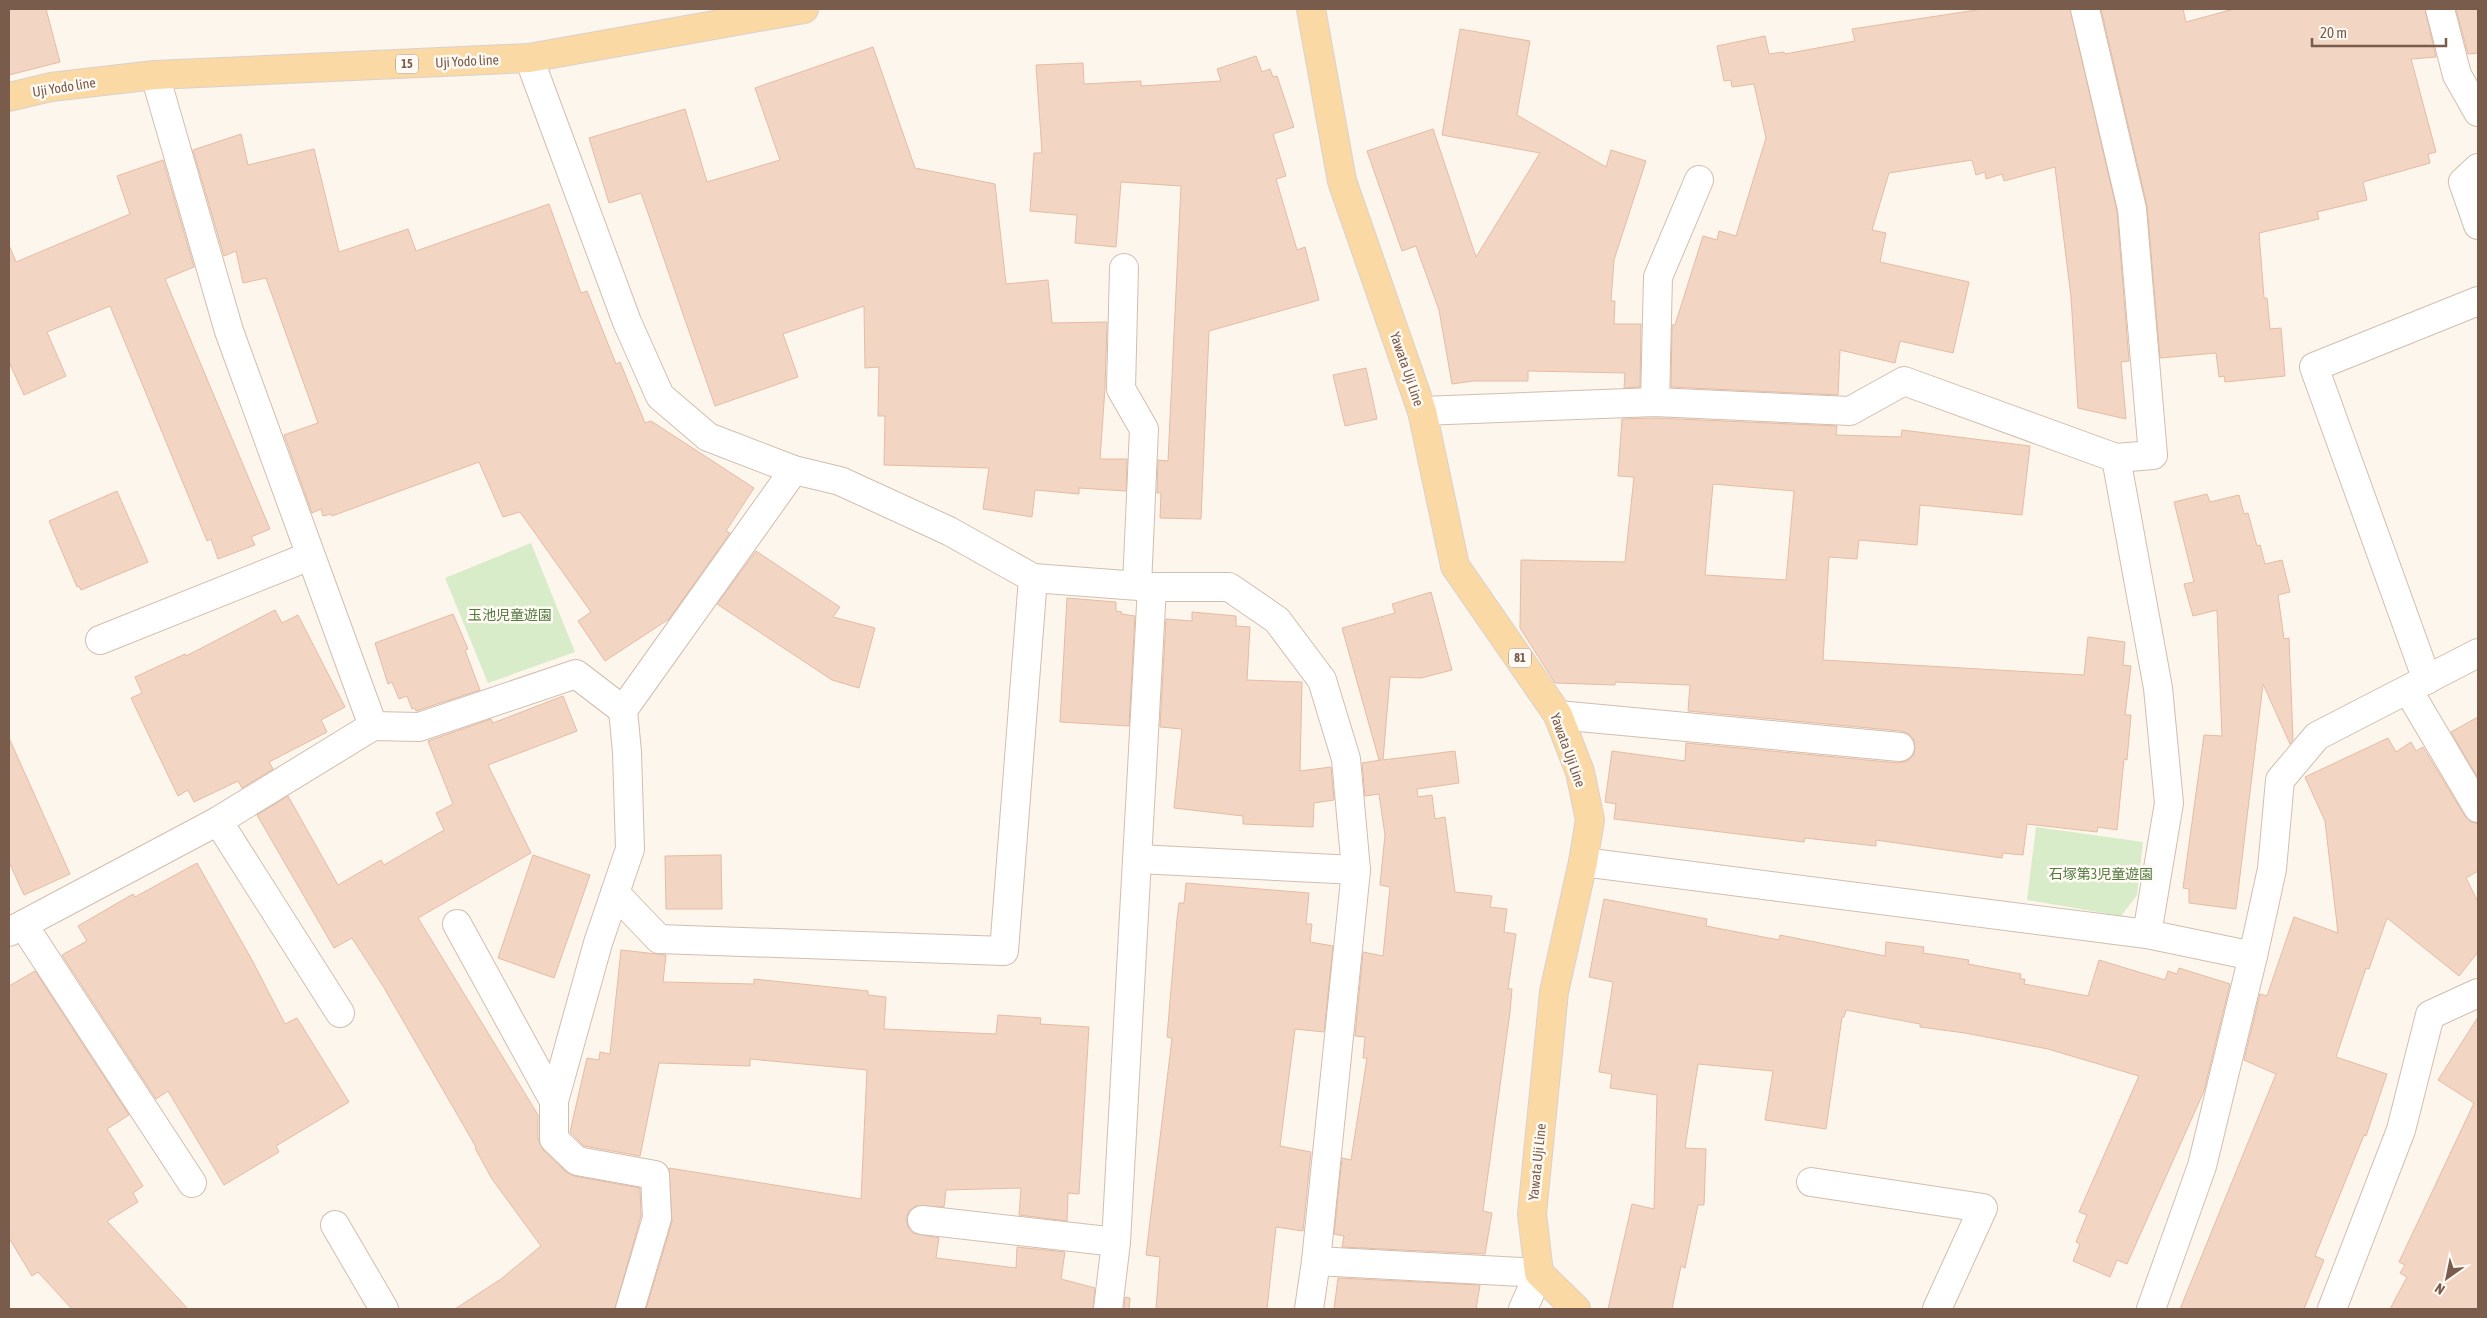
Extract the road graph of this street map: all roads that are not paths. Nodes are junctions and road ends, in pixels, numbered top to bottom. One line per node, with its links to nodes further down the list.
1 (804, 9): 5 (main road, Uji Yodo line / 15)
2 (1311, 9): 15 (main road, Yawata Uji Line / 81)
3 (2085, 9): 16 (street)
4 (2440, 9): 8 (street)
5 (529, 58): 6 (main road, Uji Yodo line / 15); 17 (street)
6 (155, 75): 7 (main road, Uji Yodo line / 15); 18 (street)
7 (9, 97)
8 (2478, 112)
9 (2478, 168): 11 (street)
10 (1699, 180): 14 (street)
11 (2478, 225)
12 (1124, 268): 20 (street)
13 (2478, 301): 23 (street)
14 (1655, 402): 15 (street); 16 (street)
15 (1422, 411): 25 (main road, Yawata Uji Line / 81)
16 (2116, 458): 36 (street)
17 (794, 470): 19 (street); 24 (street)
18 (310, 556): 21 (street); 26 (street)
19 (1033, 578): 20 (street); 33 (street)
20 (1144, 586): 30 (street); 32 (street)
21 (100, 640)
22 (2478, 653): 23 (street)
23 (2418, 685): 28 (street); 37 (street)
24 (623, 710): 26 (street); 33 (street)
25 (1558, 715): 27 (street); 31 (main road, Yawata Uji Line / 81)
26 (373, 726): 29 (street)
27 (1900, 747)
28 (2478, 808)
29 (218, 821): 35 (street); 39 (street)
30 (1138, 859): 32 (street); 45 (street)
31 (1583, 862): 36 (street); 47 (main road, Yawata Uji Line / 81)
32 (1356, 870): 46 (street)
33 (615, 893): 40 (street)
34 (457, 924): 40 (street)
35 (16, 929): 42 (street)
36 (2147, 934): 37 (street)
37 (2253, 956): 55 (street)
38 (2478, 993): 56 (street)
39 (340, 1013)
40 (554, 1102): 49 (street)
41 (1811, 1182): 54 (street)
42 (192, 1183)
43 (922, 1220): 45 (street)
44 (335, 1225): 48 (street)
45 (1116, 1242): 50 (street)
46 (1316, 1261): 47 (street); 51 (street)
47 (1539, 1273): 52 (street); 53 (main road)
48 (384, 1309)
49 (630, 1309)
50 (1108, 1309)
51 (1309, 1309)
52 (1523, 1309)
53 (1576, 1309)
54 (1937, 1309)
55 (2151, 1309)
56 (2332, 1309)

